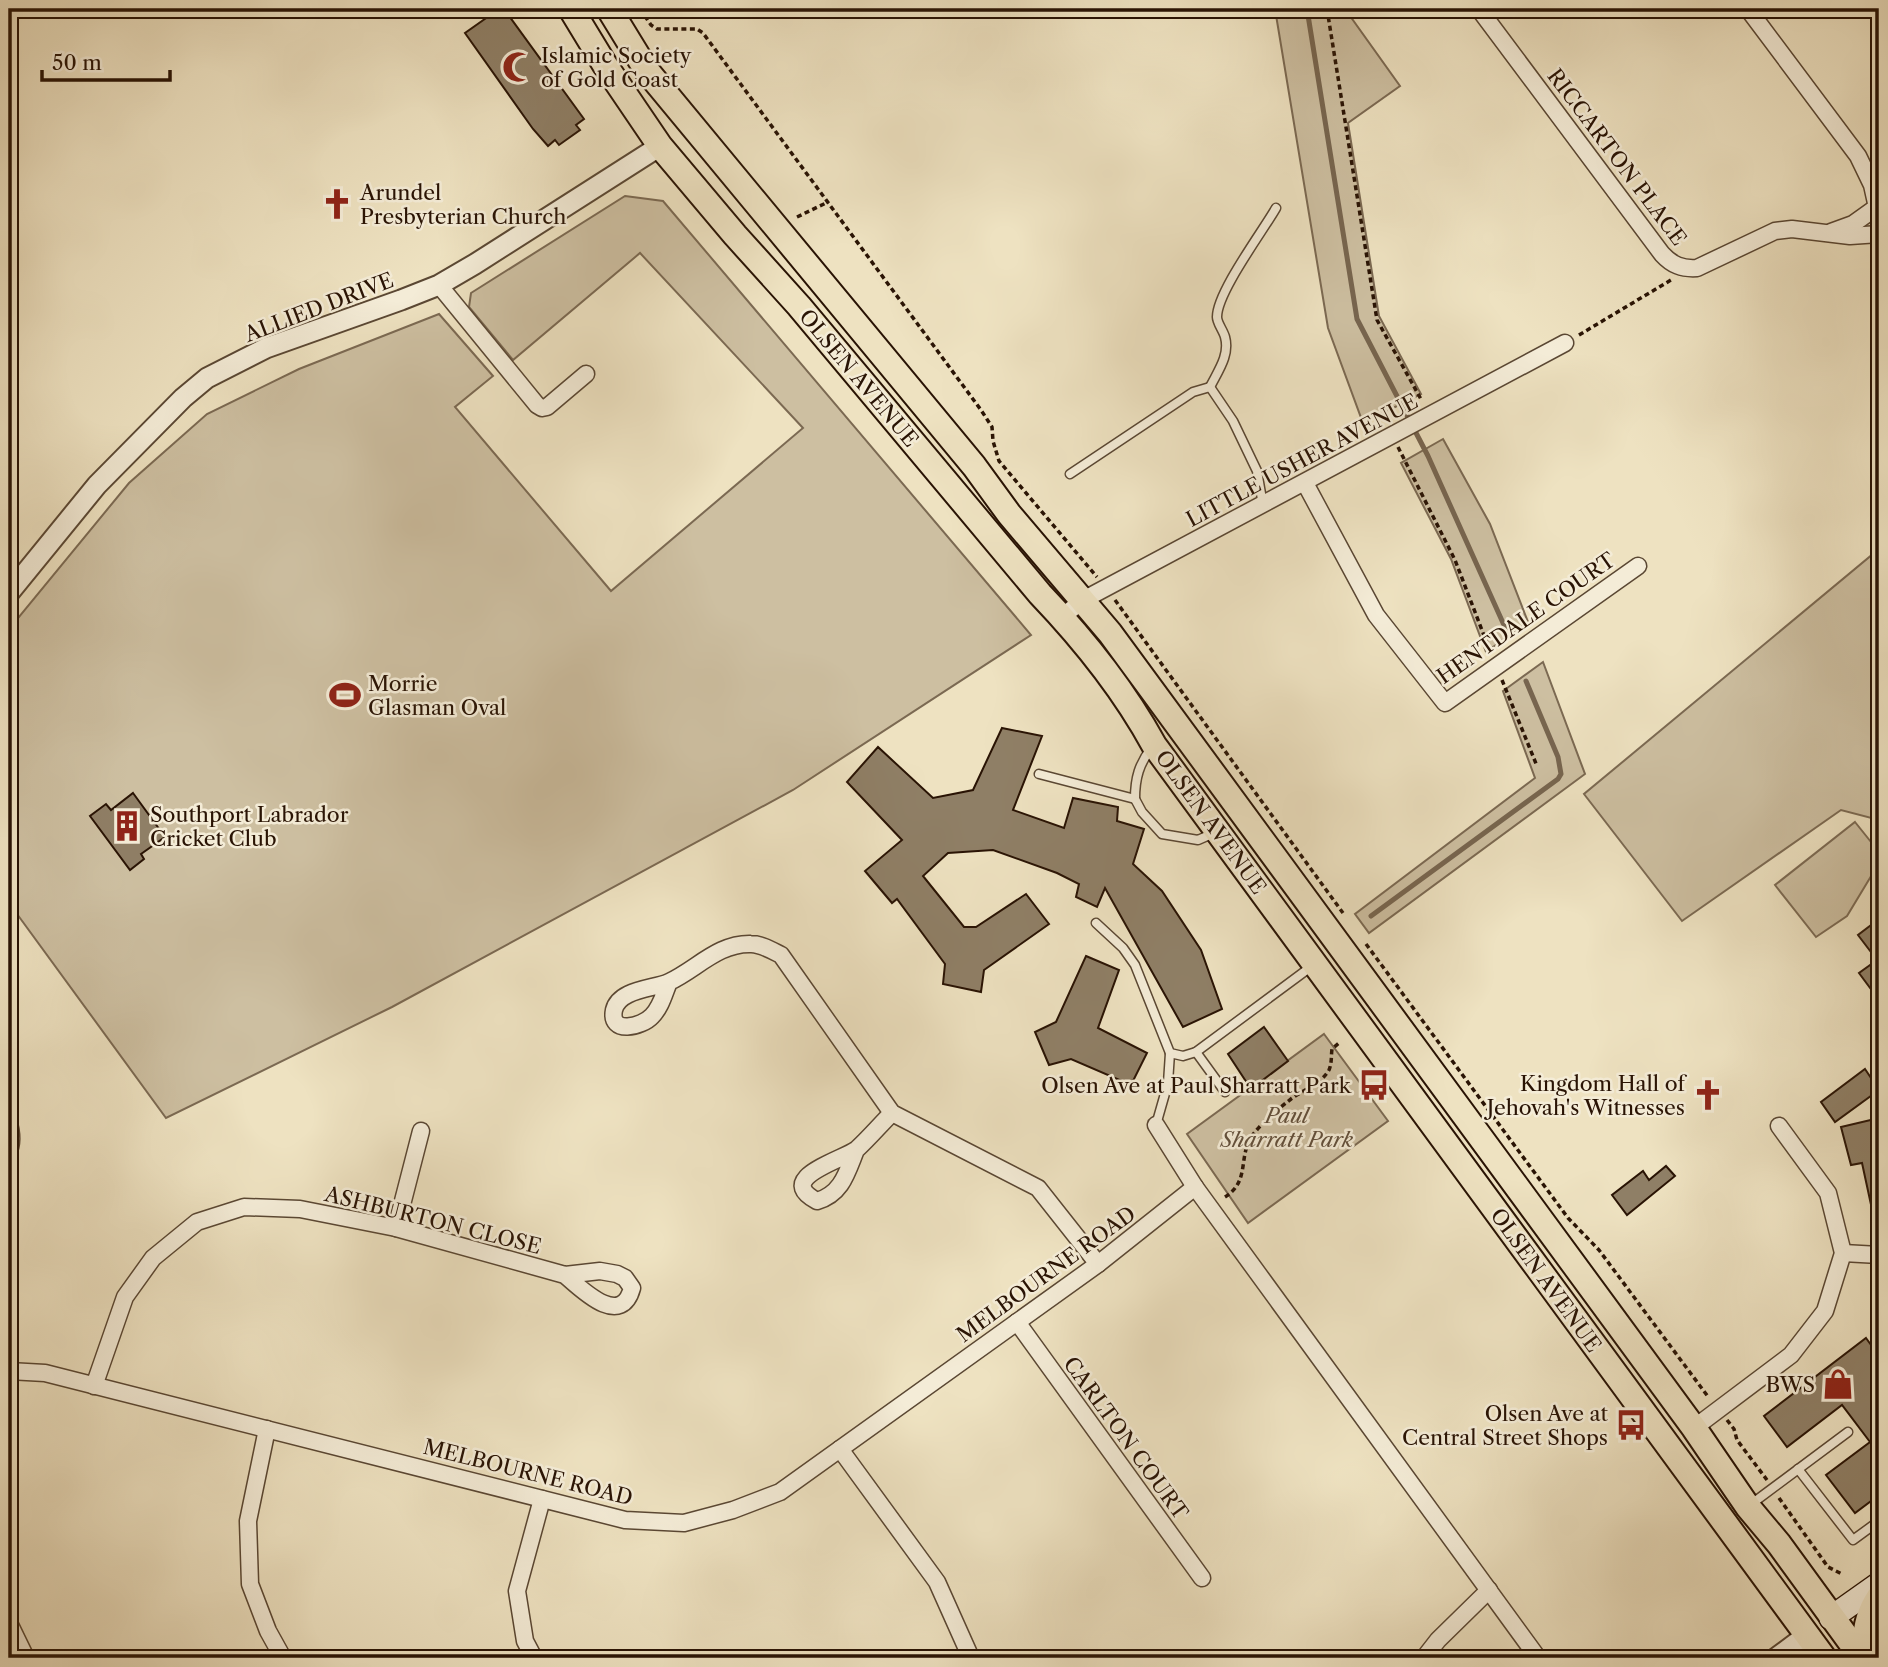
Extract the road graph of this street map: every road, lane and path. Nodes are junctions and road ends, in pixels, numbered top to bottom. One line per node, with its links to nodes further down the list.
1 (571, 9): 7 (main road, OLSEN AVENUE)
2 (609, 9): 29 (main road, OLSEN AVENUE)
3 (640, 9): 10 (path)
4 (1327, 9): 21 (path)
5 (1479, 9): 16 (street, RICCARTON PLACE)
6 (1748, 9): 8 (street)
7 (660, 146): 17 (street, ALLIED DRIVE); 30 (main road, OLSEN AVENUE)
8 (1858, 156): 9 (street); 11 (street)
9 (1879, 175)
10 (828, 202): 13 (path); 27 (path)
11 (1876, 204): 14 (street); 15 (street)
12 (1276, 208): 20 (lane)
13 (790, 209)
14 (1879, 232): 15 (street, RICCARTON PLACE)
15 (1829, 233): 16 (street, RICCARTON PLACE)
16 (1683, 268): 18 (path)
17 (439, 285): 19 (street); 28 (street, ALLIED DRIVE)
18 (1565, 343): 21 (street, LITTLE USHER AVENUE)
19 (586, 374)
20 (1210, 387): 23 (lane); 25 (lane)
21 (1430, 415): 22 (street, LITTLE USHER AVENUE)
22 (1392, 436): 24 (street, LITTLE USHER AVENUE); 31 (path)
23 (1070, 474)
24 (1305, 483): 25 (street, LITTLE USHER AVENUE); 26 (street, HENTDALE COURT)
25 (1263, 505): 27 (street, LITTLE USHER AVENUE)
26 (1638, 566)
27 (1107, 588): 29 (street, LITTLE USHER AVENUE); 38 (path)
28 (9, 593)
29 (1083, 600): 30 (street, LITTLE USHER AVENUE); 65 (main road, OLSEN AVENUE)
30 (1062, 617): 33 (main road, OLSEN AVENUE)
31 (1493, 659)
32 (1501, 678): 34 (path)
33 (1154, 745): 36 (lane); 37 (main road, OLSEN AVENUE)
34 (1537, 766)
35 (1039, 774): 36 (lane)
36 (1135, 799): 37 (lane)
37 (1218, 832): 41 (main road, OLSEN AVENUE)
38 (1344, 916)
39 (1097, 923): 45 (lane)
40 (1363, 940): 64 (path)
41 (1315, 964): 44 (lane); 81 (main road, OLSEN AVENUE)
42 (669, 982): 47 (street)
43 (1339, 1042): 55 (path)
44 (1196, 1052): 45 (lane); 46 (lane)
45 (1170, 1054): 49 (lane)
46 (1225, 1092)
47 (892, 1113): 52 (street); 59 (street)
48 (9, 1120): 53 (lane)
49 (1156, 1125): 54 (street)
50 (1779, 1126): 57 (street)
51 (421, 1131): 56 (street)
52 (856, 1150)
53 (9, 1158)
54 (1195, 1187): 59 (street, MELBOURNE ROAD); 77 (street)
55 (1225, 1198)
56 (396, 1228): 60 (street, ASHBURTON CLOSE); 63 (street, ASHBURTON CLOSE)
57 (1843, 1253): 58 (street); 64 (street)
58 (1879, 1255)
59 (1098, 1264): 61 (street, MELBOURNE ROAD)
60 (565, 1275)
61 (1017, 1322): 68 (street, MELBOURNE ROAD); 75 (street, CARLTON COURT)
62 (9, 1371): 63 (street, MELBOURNE ROAD)
63 (94, 1386): 66 (street, MELBOURNE ROAD)
64 (1718, 1410): 65 (street); 70 (path)
65 (1694, 1428): 72 (main road, OLSEN AVENUE)
66 (267, 1430): 71 (street, MELBOURNE ROAD); 83 (street)
67 (1848, 1433): 69 (lane)
68 (840, 1449): 71 (street, MELBOURNE ROAD); 85 (street)
69 (1798, 1469): 70 (lane); 73 (lane)
70 (1773, 1488): 72 (lane); 74 (path)
71 (542, 1499): 84 (street)
72 (1748, 1507): 79 (main road, OLSEN AVENUE)
73 (1879, 1521)
74 (1842, 1574)
75 (1202, 1578)
76 (1879, 1584): 79 (main road)
77 (1489, 1590): 86 (street); 87 (street)
78 (1879, 1597): 90 (main road)
79 (1831, 1618): 81 (main road); 90 (main road, OLSEN AVENUE)
80 (9, 1623): 82 (street)
81 (1807, 1635): 88 (street); 89 (main road, OLSEN AVENUE)
82 (26, 1658)
83 (284, 1658)
84 (534, 1658)
85 (971, 1658)
86 (1424, 1658)
87 (1538, 1658)
88 (1776, 1658)
89 (1824, 1658)
90 (1864, 1658)

